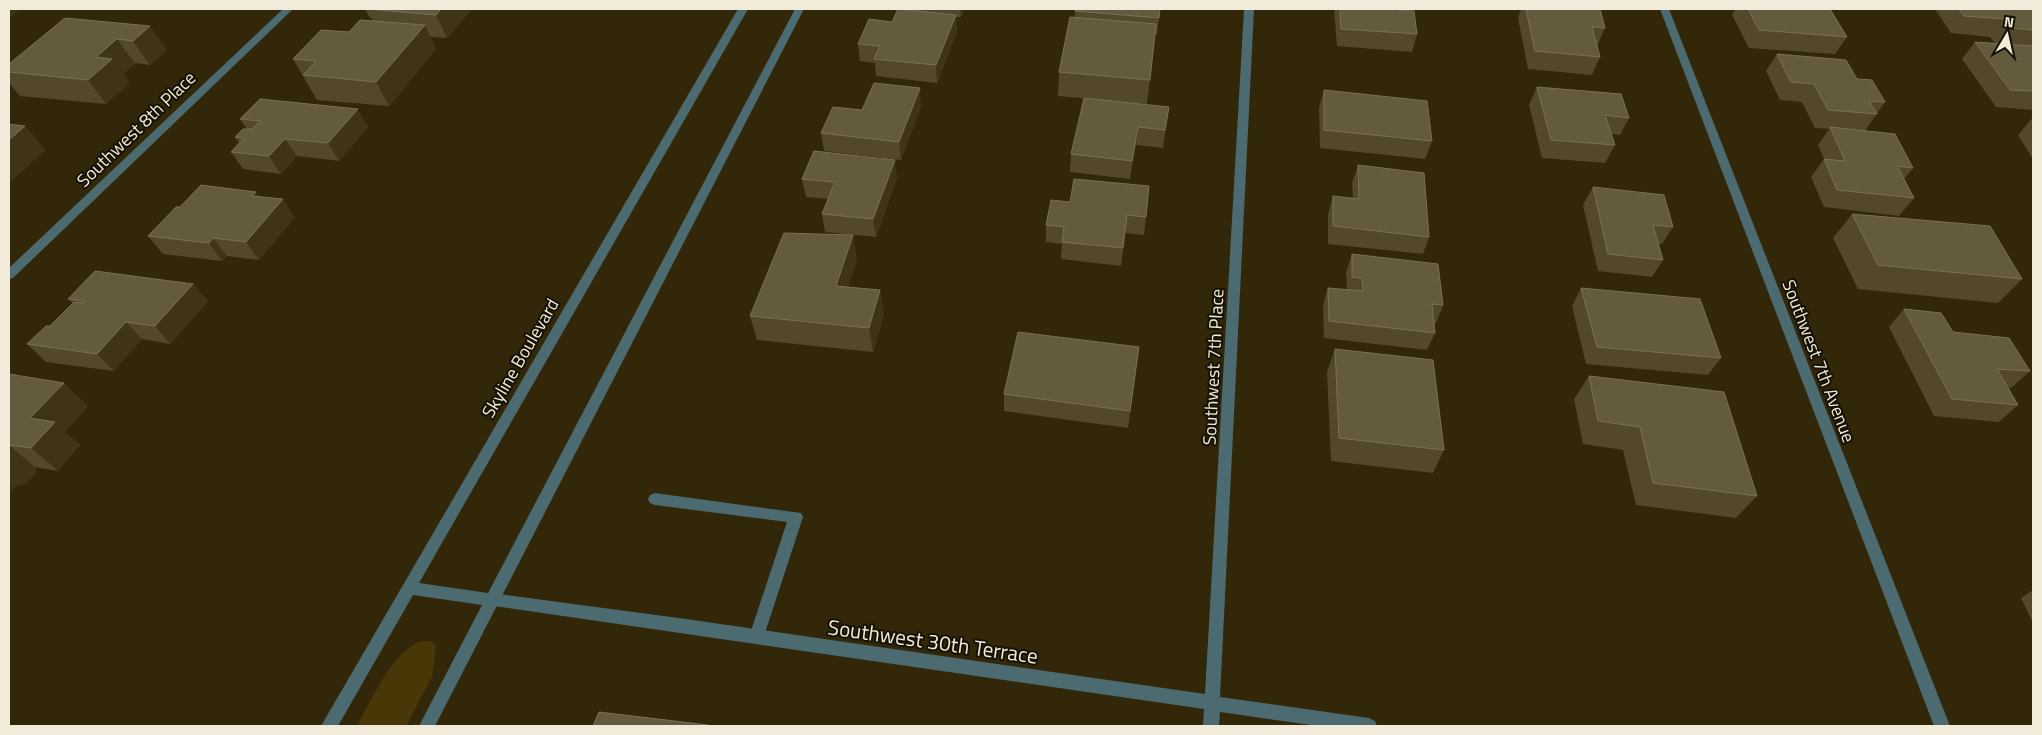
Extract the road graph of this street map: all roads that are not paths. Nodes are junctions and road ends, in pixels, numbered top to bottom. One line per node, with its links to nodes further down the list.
1 (288, 9): 6 (street, Southwest 8th Place)
2 (743, 9): 8 (street, Skyline Boulevard)
3 (800, 9): 9 (street)
4 (1249, 9): 11 (street, Southwest 7th Place)
5 (1664, 9): 16 (street, Southwest 7th Avenue)
6 (9, 275)
7 (655, 499): 10 (street)
8 (408, 588): 9 (street, Southwest 30th Terrace); 12 (street, Skyline Boulevard)
9 (492, 600): 10 (street, Southwest 30th Terrace); 13 (street)
10 (757, 637): 11 (street, Southwest 30th Terrace)
11 (1212, 704): 14 (street, Southwest 7th Place); 15 (street, Southwest 30th Terrace)
12 (329, 726)
13 (427, 726)
14 (1211, 726)
15 (1369, 726)
16 (1942, 726)

